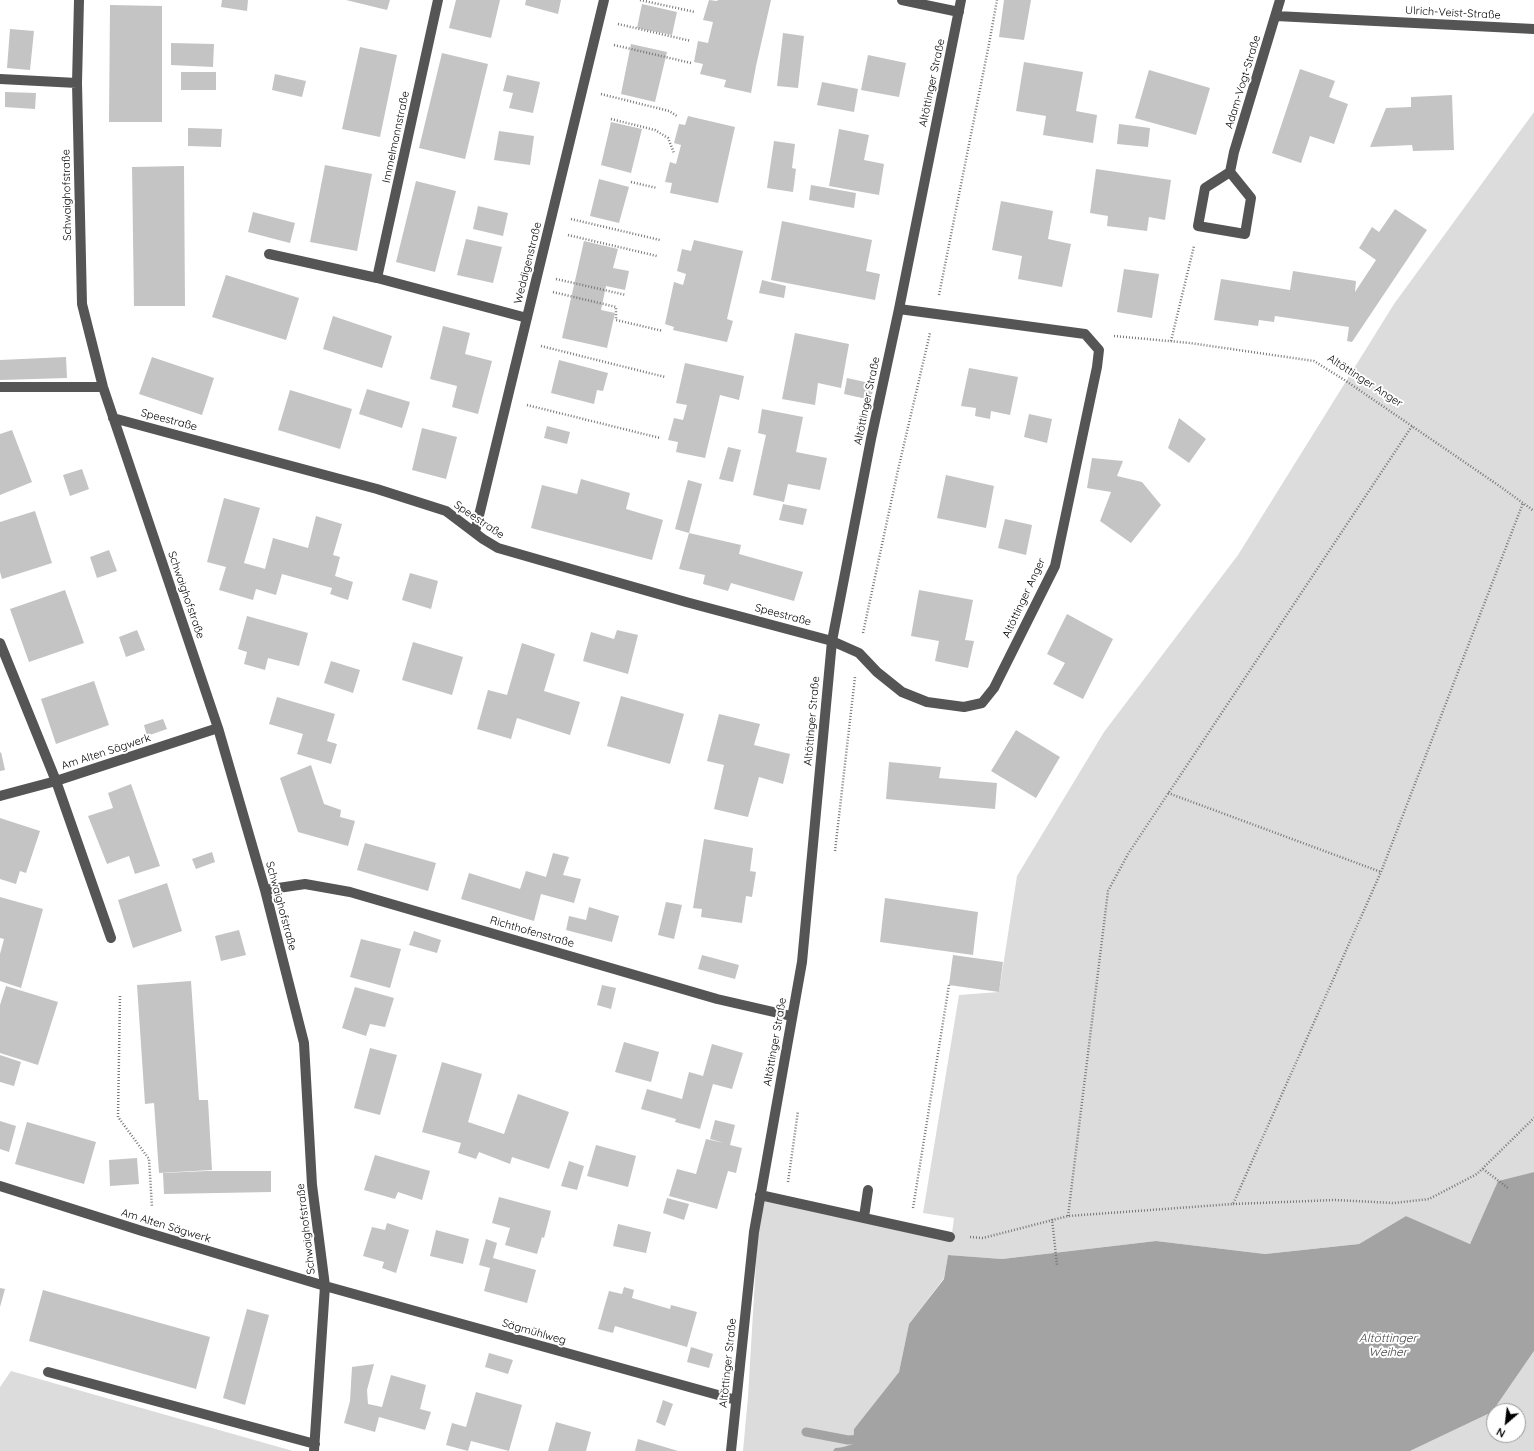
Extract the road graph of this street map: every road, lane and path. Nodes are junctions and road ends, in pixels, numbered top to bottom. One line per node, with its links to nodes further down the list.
1 (79, 0): 18 (street, Schwaighofstraße)
2 (438, 0): 32 (street, Immelmannstraße)
3 (604, 0): 38 (street, Weddigenstraße)
4 (640, 0): 9 (path)
5 (902, 0): 10 (street)
6 (961, 0): 10 (street, Altöttinger Straße)
7 (997, 0): 37 (path)
8 (1280, 0): 11 (street, Adam-Vogt-Straße)
9 (695, 12)
10 (958, 12): 36 (street, Altöttinger Straße)
11 (1276, 16): 13 (street, Ulrich-Veist-Straße); 23 (street, Adam-Vogt-Straße)
12 (635, 28): 14 (path)
13 (1534, 29)
14 (691, 41)
15 (632, 49): 16 (path)
16 (691, 63)
17 (0, 79): 18 (street)
18 (77, 83): 45 (street, Schwaighofstraße)
19 (617, 98): 20 (path)
20 (677, 116)
21 (611, 119): 22 (path)
22 (674, 153)
23 (1230, 172): 27 (street); 27 (street)
24 (631, 182): 25 (path)
25 (657, 188)
26 (589, 223): 29 (path)
27 (1198, 226): 41 (path)
28 (584, 239): 31 (path)
29 (660, 240)
30 (269, 254): 32 (street)
31 (657, 256)
32 (377, 278): 38 (street)
33 (556, 279): 35 (path)
34 (552, 292): 39 (path)
35 (626, 295)
36 (899, 308): 37 (street); 53 (street, Altöttinger Straße)
37 (935, 314): 40 (street); 55 (path)
38 (527, 318): 52 (street, Weddigenstraße)
39 (663, 331)
40 (1085, 334): 41 (path, Altöttinger Anger); 55 (street, Altöttinger Anger)
41 (1171, 341): 48 (path, Altöttinger Anger)
42 (541, 346): 43 (path)
43 (665, 377)
44 (0, 387): 45 (street)
45 (103, 387): 47 (street, Schwaighofstraße)
46 (530, 406): 49 (path)
47 (113, 418): 52 (street, Speestraße); 56 (street, Schwaighofstraße)
48 (1412, 426): 50 (path, Altöttinger Anger); 58 (path)
49 (660, 438)
50 (1523, 503): 51 (path, Altöttinger Anger); 61 (path)
51 (1534, 511)
52 (475, 532): 53 (street, Speestraße)
53 (832, 641): 55 (street, Altöttinger Anger); 66 (street, Altöttinger Straße)
54 (0, 643): 57 (street)
55 (859, 653): 60 (path)
56 (218, 728): 57 (street, Am Alten Sägwerk); 62 (street, Schwaighofstraße)
57 (56, 781): 59 (street, Am Alten Sägwerk); 63 (street)
58 (1168, 793): 61 (path); 75 (path)
59 (0, 796)
60 (834, 855)
61 (1381, 872): 73 (path)
62 (265, 890): 66 (street, Richthofenstraße); 81 (street, Schwaighofstraße)
63 (111, 938)
64 (949, 985): 78 (path)
65 (120, 996): 74 (path)
66 (791, 1016): 72 (street, Altöttinger Straße)
67 (1534, 1118): 68 (path)
68 (1482, 1169): 70 (path); 73 (path)
69 (0, 1186): 81 (street, Am Alten Sägwerk)
70 (1508, 1188)
71 (868, 1190): 76 (street)
72 (760, 1195): 76 (street); 83 (street, Altöttinger Straße)
73 (1233, 1204): 75 (path)
74 (152, 1207)
75 (1068, 1216): 77 (path)
76 (864, 1217): 78 (street)
77 (1052, 1219): 79 (path); 80 (path)
78 (909, 1228): 79 (street)
79 (950, 1237)
80 (1057, 1265)
81 (325, 1286): 83 (street, Sägmühlweg); 84 (street, Schwaighofstraße)
82 (48, 1372): 84 (street)
83 (736, 1400): 85 (street, Altöttinger Straße)
84 (315, 1447)
85 (731, 1451)

